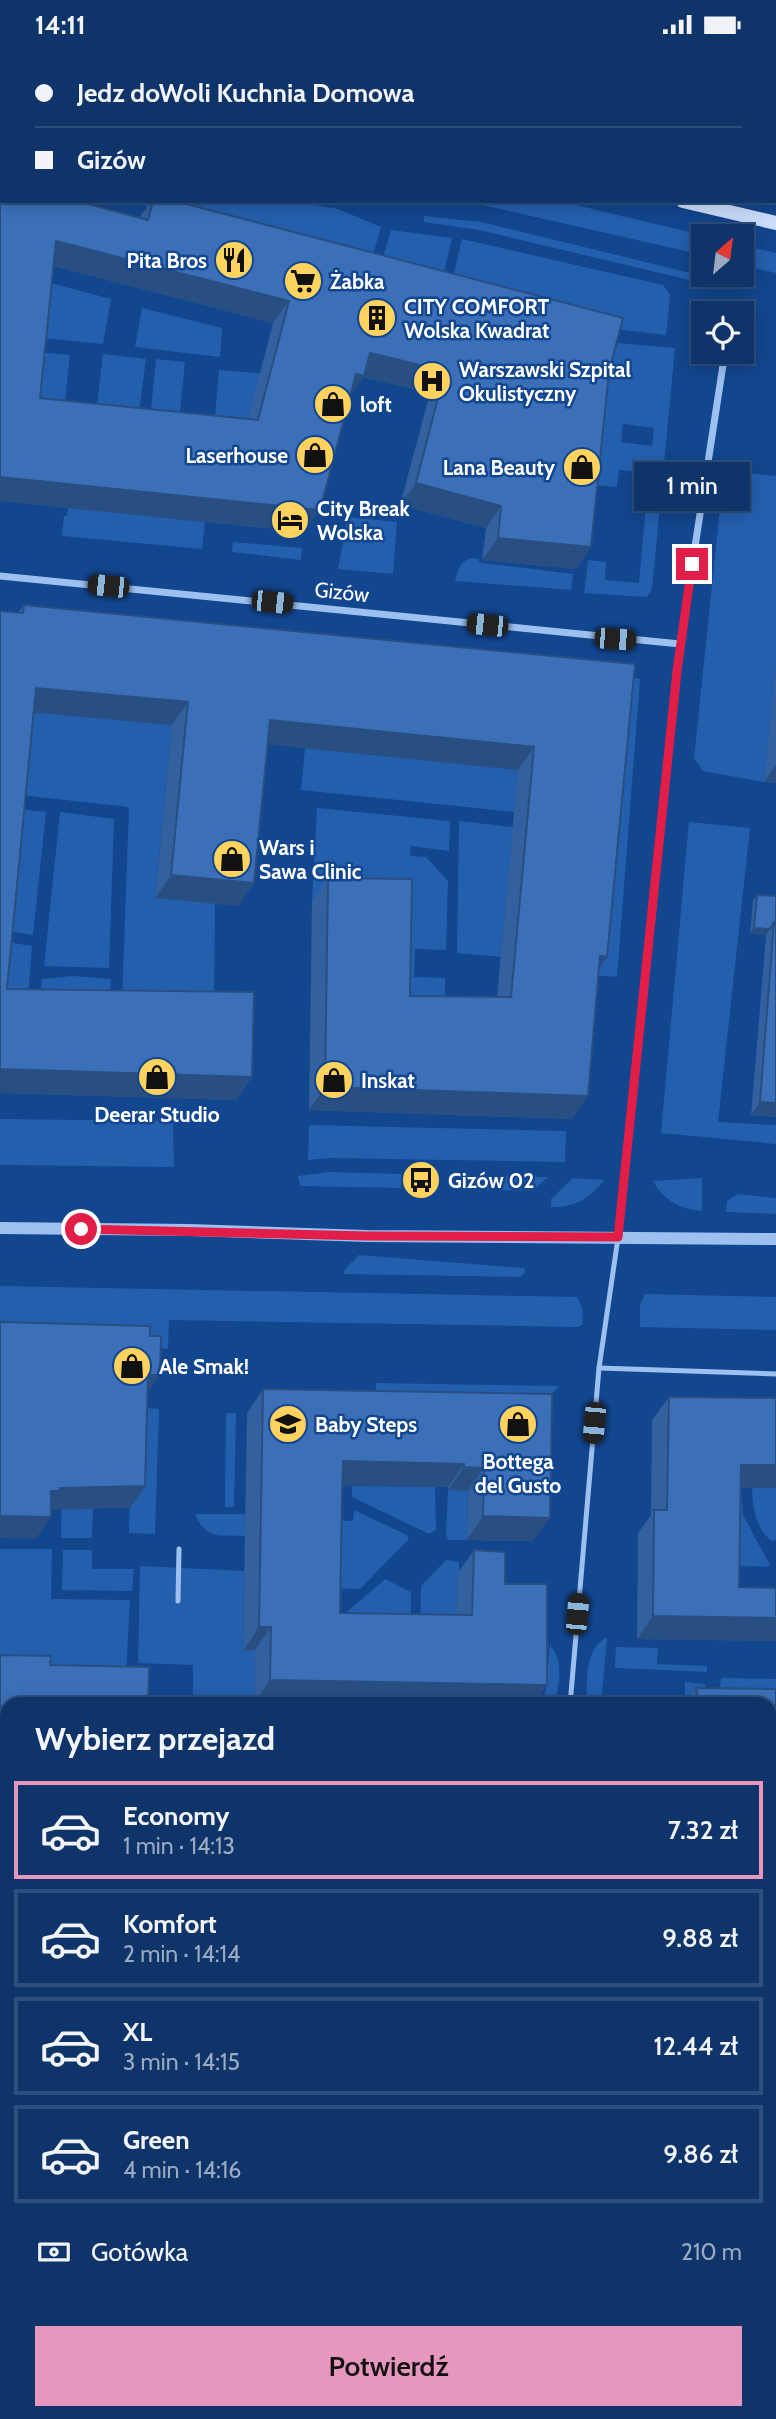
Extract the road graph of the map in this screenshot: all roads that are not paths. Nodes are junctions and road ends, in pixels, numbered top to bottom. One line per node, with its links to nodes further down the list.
1 (691, 203): 2 (main road)
2 (776, 223)
3 (722, 364): 5 (street)
4 (0, 576): 5 (street, Gizów)
5 (680, 644): 7 (street)
6 (0, 1228): 7 (street)
7 (618, 1237): 8 (street); 9 (lane)
8 (776, 1239)
9 (599, 1368): 10 (lane); 13 (lane)
10 (776, 1374)
11 (180, 1549): 12 (lane)
12 (178, 1601)
13 (571, 1697)

